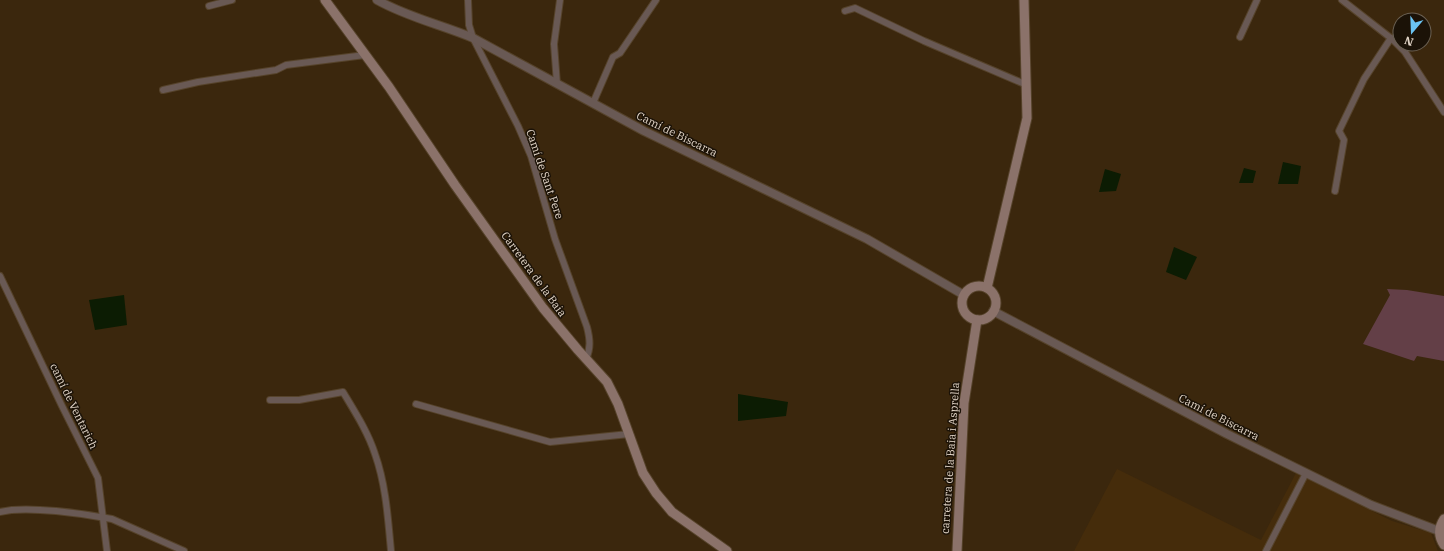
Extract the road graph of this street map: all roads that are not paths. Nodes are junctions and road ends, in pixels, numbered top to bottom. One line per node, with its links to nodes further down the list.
1 (232, 0): 10 (street)
2 (325, 0): 15 (main road, Carretera de la Baia)
3 (377, 0): 13 (street, Camí de Biscarra)
4 (468, 0): 13 (street, Camí de Sant Pere)
5 (560, 0): 16 (street)
6 (656, 0): 19 (street)
7 (1024, 0): 17 (main road)
8 (1257, 0): 12 (street)
9 (1342, 0): 14 (street)
10 (209, 6)
11 (845, 11): 17 (street)
12 (1240, 37)
13 (473, 38): 16 (street, Camí de Biscarra); 27 (street, Camí de Sant Pere)
14 (1391, 38): 20 (street); 21 (street)
15 (365, 54): 18 (street); 27 (main road, Carretera de la Baia)
16 (557, 84): 19 (street, Camí de Biscarra)
17 (1027, 85): 23 (main road)
18 (162, 90)
19 (593, 103): 24 (street, Camí de Biscarra)
20 (1444, 112)
21 (1335, 191)
22 (0, 276): 33 (street, camí de Ventarich)
23 (987, 288): 24 (main road); 25 (main road)
24 (964, 295): 26 (main road)
25 (993, 311): 26 (main road); 31 (street, Camí de Biscarra)
26 (977, 320): 41 (main road, carretera de la Baia i Asprella)
27 (586, 359): 30 (main road, Carretera de la Baia)
28 (270, 400): 39 (street)
29 (416, 404): 30 (street)
30 (628, 434): 40 (main road, Carretera de la Baia)
31 (1306, 473): 35 (street, Camí de Biscarra); 42 (street)
32 (0, 512): 33 (street)
33 (103, 517): 37 (street, camí de Ventarich); 38 (street)
34 (1444, 519): 35 (main road)
35 (1439, 531): 36 (main road)
36 (1444, 545)
37 (107, 551)
38 (184, 551)
39 (391, 551)
40 (727, 551)
41 (957, 551)
42 (1266, 551)

